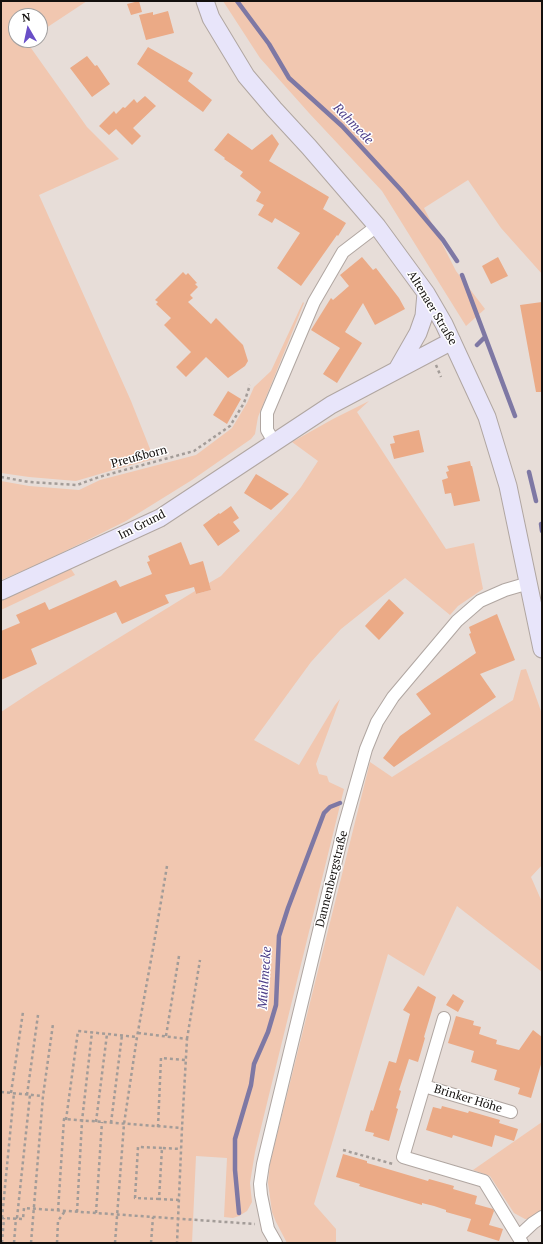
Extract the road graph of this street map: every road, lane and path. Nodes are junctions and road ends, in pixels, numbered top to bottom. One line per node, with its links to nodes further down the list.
1 (204, 1): 2 (main road, Altenaer Straße)
2 (377, 226): 3 (main road, Altenaer Straße); 7 (street)
3 (426, 293): 4 (main road, Altenaer Straße); 5 (main road)
4 (452, 340): 5 (main road, Im Grund); 9 (main road, Altenaer Straße)
5 (398, 368): 7 (main road, Im Grund)
6 (250, 386): 8 (path, Preußborn)
7 (274, 442): 10 (main road, Im Grund)
8 (1, 477)
9 (529, 583): 11 (main road, Altenaer Straße); 58 (street, Dannenbergstraße)
10 (1, 591)
11 (542, 649)
12 (167, 866): 20 (path)
13 (180, 956): 23 (path)
14 (200, 960): 25 (path)
15 (23, 1012): 29 (path)
16 (38, 1015): 30 (path)
17 (444, 1018): 27 (street, Brinker Höhe)
18 (53, 1024): 31 (path)
19 (92, 1032): 21 (path); 33 (path); 34 (path)
20 (138, 1033): 23 (path); 24 (path)
21 (107, 1034): 22 (path); 35 (path)
22 (122, 1035): 24 (path); 37 (path)
23 (166, 1036): 25 (path)
24 (137, 1037): 38 (path)
25 (187, 1039): 26 (path)
26 (186, 1060): 39 (path); 40 (path)
27 (424, 1086): 32 (street, Brinker Höhe); 44 (street, Brinker Höhe)
28 (1, 1092): 29 (path)
29 (12, 1093): 30 (path); 55 (path)
30 (28, 1095): 31 (path); 56 (path)
31 (43, 1096): 47 (path)
32 (512, 1112)
33 (66, 1120): 34 (path); 48 (path)
34 (82, 1121): 35 (path); 50 (path)
35 (96, 1122): 36 (path)
36 (102, 1122): 37 (path); 51 (path)
37 (111, 1123): 38 (path)
38 (124, 1124): 39 (path); 52 (path)
39 (158, 1127): 40 (path)
40 (182, 1128): 42 (path)
41 (162, 1148): 42 (path); 45 (path); 45 (path)
42 (181, 1150): 46 (path)
43 (343, 1150): 44 (path)
44 (403, 1157): 59 (street)
45 (159, 1199): 46 (path)
46 (179, 1200): 57 (path)
47 (34, 1209): 48 (path); 56 (path); 62 (path)
48 (58, 1210): 49 (path)
49 (66, 1211): 50 (path); 63 (path)
50 (76, 1212): 51 (path)
51 (96, 1213): 52 (path)
52 (117, 1214): 53 (path); 64 (path)
53 (153, 1217): 57 (path); 65 (path)
54 (542, 1217): 59 (street)
55 (2, 1218): 56 (path); 60 (path)
56 (16, 1218): 61 (path)
57 (178, 1218): 58 (path); 66 (path)
58 (267, 1225): 67 (street, Dannenbergstraße)
59 (520, 1240)
60 (2, 1243)
61 (14, 1243)
62 (31, 1243)
63 (57, 1243)
64 (115, 1243)
65 (151, 1243)
66 (177, 1243)
67 (276, 1243)

